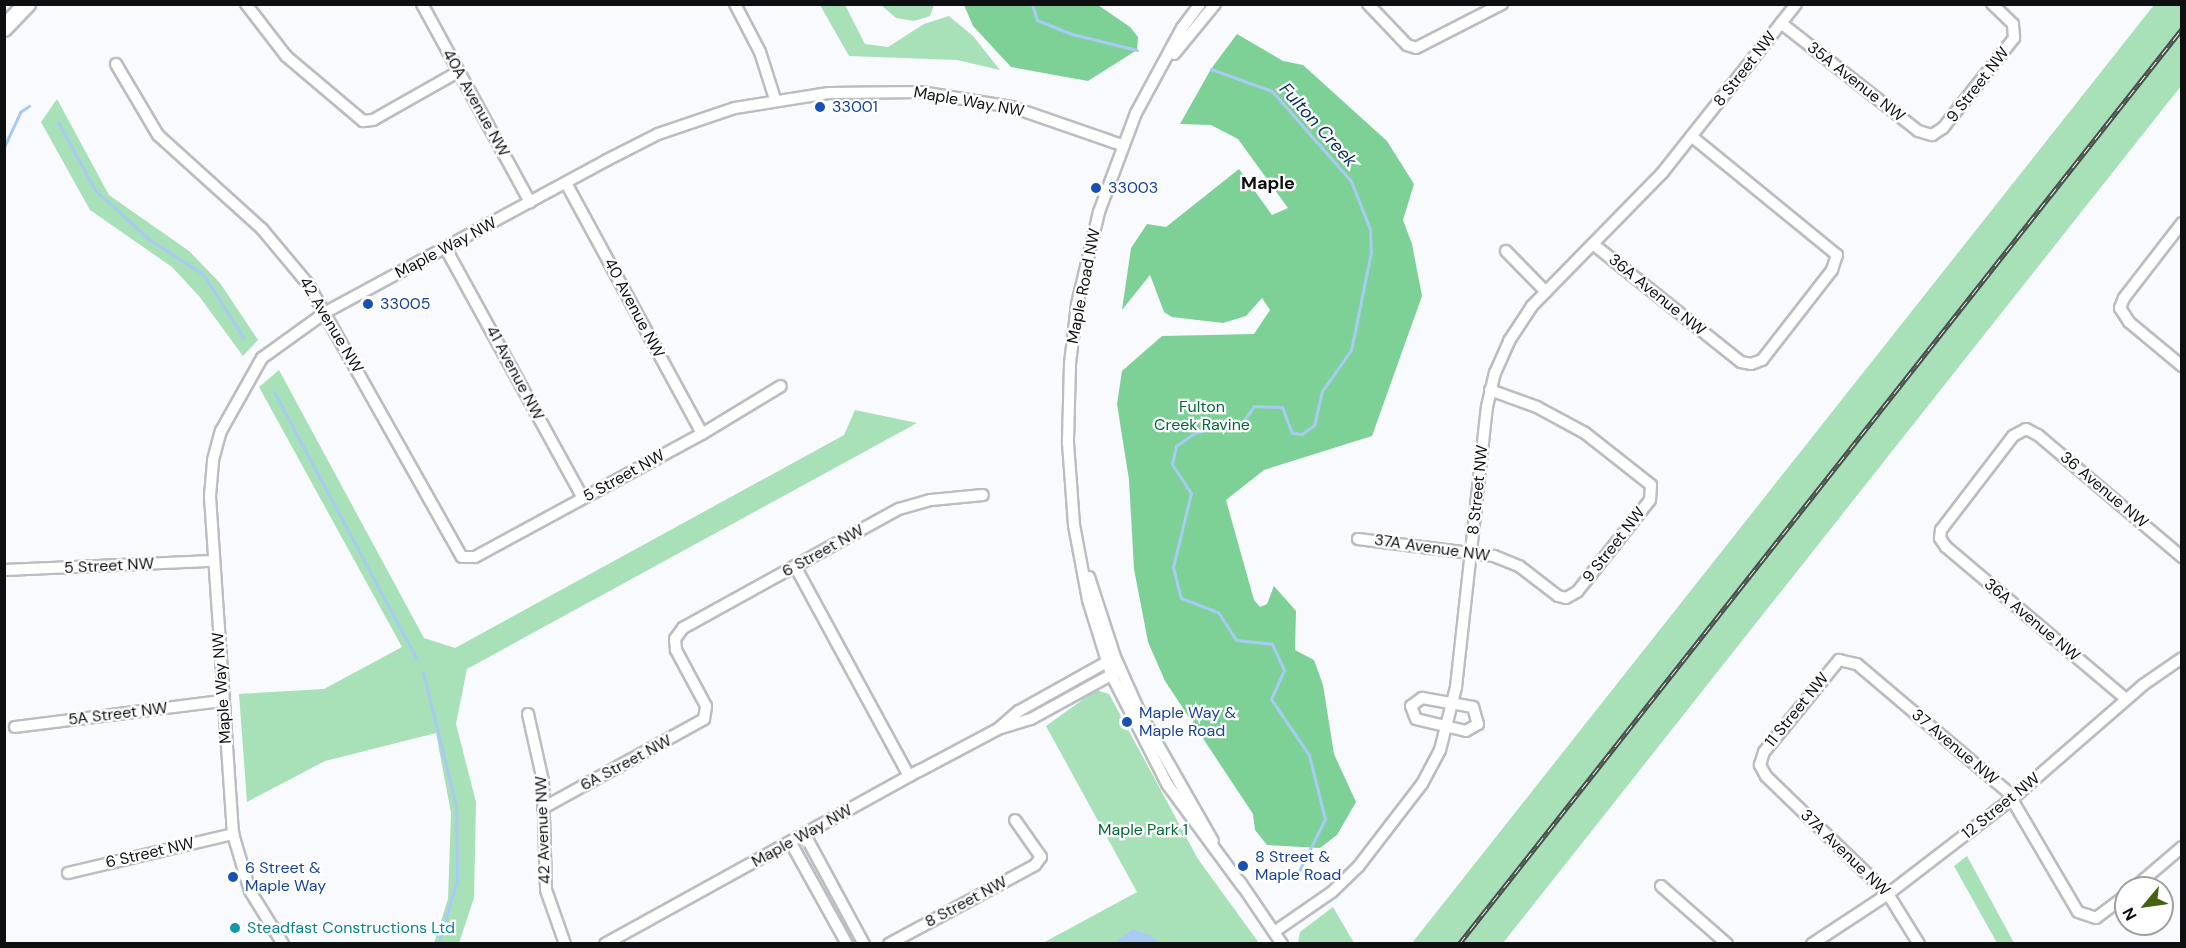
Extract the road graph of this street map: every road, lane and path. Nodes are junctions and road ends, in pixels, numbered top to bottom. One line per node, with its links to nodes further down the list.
1 (27, 4): 12 (highway)
2 (246, 4): 14 (street)
3 (422, 4): 14 (street, 40A Avenue NW)
4 (735, 4): 16 (street)
5 (1200, 4): 15 (street, Maple Road NW)
6 (1215, 4): 15 (street, Maple Road NW)
7 (1368, 4): 8 (street)
8 (1502, 4)
9 (1796, 4): 11 (street, 8 Street NW)
10 (1992, 4): 17 (street, 9 Street NW)
11 (1781, 23): 17 (street, 35A Avenue NW); 18 (street, 8 Street NW)
12 (4, 28)
13 (116, 64): 27 (street, 42 Avenue NW)
14 (458, 72): 21 (street, 40A Avenue NW)
15 (1157, 75): 19 (street, Maple Road NW)
16 (775, 99): 19 (street, Maple Way NW); 20 (street, Maple Way NW)
17 (1932, 135)
18 (1691, 136): 23 (street, 8 Street NW); 23 (street, 36A Avenue NW)
19 (1122, 145): 44 (street, Maple Road NW)
20 (566, 183): 21 (street, Maple Way NW); 31 (street, 40 Avenue NW)
21 (530, 202): 24 (street, Maple Way NW)
22 (2181, 223): 28 (street)
23 (1593, 244): 26 (street, 8 Street NW)
24 (446, 249): 27 (street, Maple Way NW); 33 (street, 41 Avenue NW)
25 (1506, 251): 26 (street)
26 (1546, 292): 30 (street, 8 Street NW)
27 (326, 312): 38 (street, 42 Avenue NW); 39 (street, Maple Way NW)
28 (2181, 366)
29 (781, 386): 31 (street, 5 Street NW)
30 (1490, 390): 36 (street, 8 Street NW); 42 (street, 9 Street NW)
31 (702, 434): 33 (street, 5 Street NW)
32 (983, 495): 40 (street, 6 Street NW)
33 (583, 498): 38 (street, 5 Street NW)
34 (1358, 538): 36 (street, 37A Avenue NW)
35 (1940, 538): 37 (street, 36 Avenue NW); 47 (street, 36A Avenue NW)
36 (1472, 552): 42 (street, 37A Avenue NW); 49 (street, 8 Street NW)
37 (2181, 557)
38 (465, 558)
39 (214, 561): 41 (street, 5 Street NW); 48 (street, Maple Way NW)
40 (795, 566): 51 (street, 6 Street NW); 56 (street)
41 (4, 570)
42 (1566, 598)
43 (2181, 658): 47 (street, 12 Street NW)
44 (1111, 659): 46 (street, Maple Road NW); 54 (street, Maple Way NW)
45 (1845, 659): 55 (street, 11 Street NW); 57 (street, 37 Avenue NW)
46 (1116, 672): 54 (street, Maple Way NW); 69 (street, Maple Road NW)
47 (2126, 699): 57 (street, 12 Street NW)
48 (222, 701): 52 (street, 5A Street NW); 60 (street, Maple Way NW)
49 (1453, 703): 53 (street, 8 Street NW); 53 (street); 53 (street)
50 (528, 714): 58 (street, 42 Avenue NW)
51 (706, 715): 58 (street, 6A Street NW)
52 (15, 728)
53 (1447, 728): 69 (street, 8 Street NW)
54 (998, 729): 56 (street, Maple Way NW)
55 (1761, 769): 67 (street, 37A Avenue NW)
56 (909, 776): 61 (street, Maple Way NW)
57 (2013, 798): 67 (street, 12 Street NW); 68 (street, 37 Avenue NW)
58 (543, 808): 71 (street, 42 Avenue NW)
59 (1015, 820): 75 (street, 8 Street NW)
60 (233, 834): 64 (street, 6 Street NW); 70 (street, Maple Way NW)
61 (805, 835): 62 (street, Maple Way NW); 74 (street)
62 (791, 843): 72 (street, Maple Way NW); 73 (street)
63 (2181, 847): 65 (street)
64 (68, 873)
65 (2148, 876)
66 (1661, 886): 77 (street)
67 (1888, 894): 78 (street, 12 Street NW); 79 (street, 37A Avenue NW)
68 (2114, 906)
69 (1274, 932): 76 (street, Maple Road NW)
70 (283, 944)
71 (565, 944)
72 (605, 944)
73 (847, 944)
74 (864, 944)
75 (889, 944)
76 (1282, 944)
77 (1727, 944)
78 (1812, 944)
79 (1919, 944)

